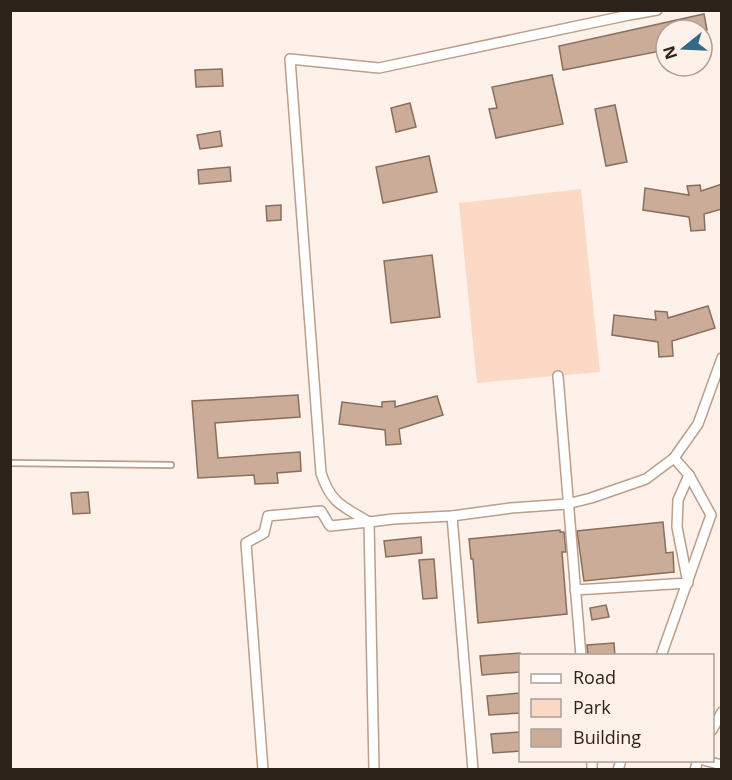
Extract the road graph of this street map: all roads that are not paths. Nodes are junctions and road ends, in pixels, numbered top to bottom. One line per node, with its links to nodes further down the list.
1 (657, 10): 10 (street)
2 (722, 358): 4 (street)
3 (558, 376): 8 (street)
4 (674, 458): 7 (street); 8 (street)
5 (10, 463): 6 (lane)
6 (171, 465)
7 (689, 476): 11 (street); 11 (street)
8 (567, 504): 9 (street); 12 (street)
9 (452, 516): 10 (street); 19 (street)
10 (369, 522): 17 (street); 18 (street)
11 (688, 583): 12 (street); 14 (street)
12 (575, 590): 13 (street)
13 (581, 654)
14 (662, 654)
15 (722, 712): 16 (street)
16 (714, 726)
17 (263, 770)
18 (374, 770)
19 (473, 770)

